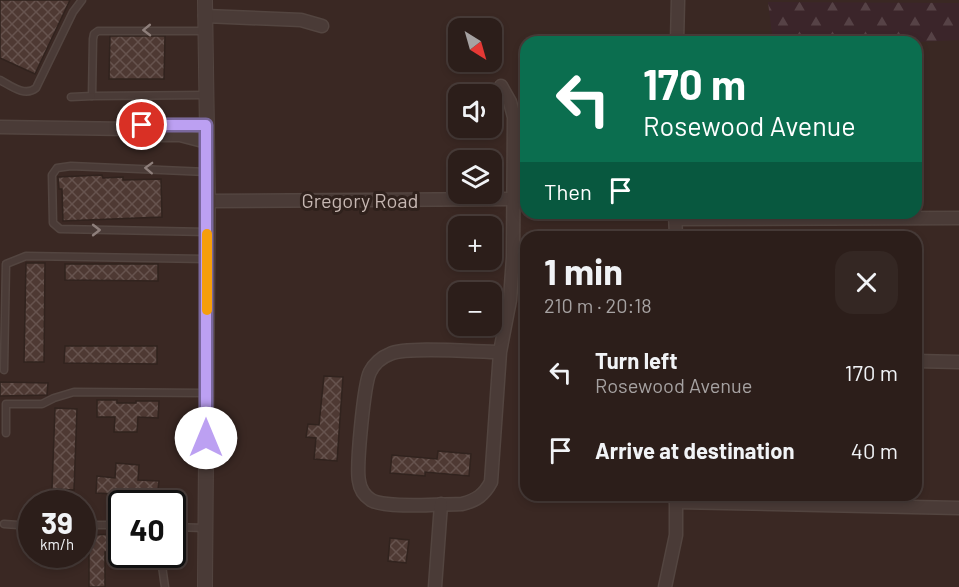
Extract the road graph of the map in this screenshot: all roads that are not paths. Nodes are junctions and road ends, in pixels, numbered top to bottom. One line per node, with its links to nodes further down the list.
1 (82, 0): 8 (lane)
2 (205, 0): 4 (street)
3 (678, 0): 7 (street)
4 (205, 16): 5 (street); 6 (street)
5 (322, 26)
6 (205, 31): 10 (street); 11 (lane, one-way to 11)
7 (677, 36)
8 (0, 80)
9 (502, 88): 18 (street)
10 (206, 95): 11 (lane); 13 (street)
11 (92, 96): 12 (lane)
12 (71, 97)
13 (206, 125): 15 (street); 16 (street)
14 (0, 128): 15 (street)
15 (131, 129): 16 (street)
16 (207, 142): 17 (street)
17 (207, 172): 19 (street); 22 (lane, one-way to 22)
18 (513, 199): 19 (street, Gregory Road); 24 (street)
19 (208, 201): 22 (street)
20 (922, 218): 21 (street)
21 (959, 218)
22 (207, 232): 23 (street)
23 (207, 259): 27 (lane); 28 (street)
24 (500, 352): 32 (street); 32 (street)
25 (922, 361): 26 (street)
26 (959, 362)
27 (4, 370)
28 (206, 393): 29 (lane); 37 (street)
29 (6, 433)
30 (676, 501): 42 (street)
31 (761, 501): 33 (street)
32 (441, 504): 41 (street)
33 (959, 508)
34 (4, 525): 35 (lane)
35 (18, 526)
36 (186, 528): 37 (lane)
37 (206, 528): 40 (street)
38 (162, 568): 39 (lane)
39 (165, 587)
40 (205, 587)
41 (435, 587)
42 (665, 587)

